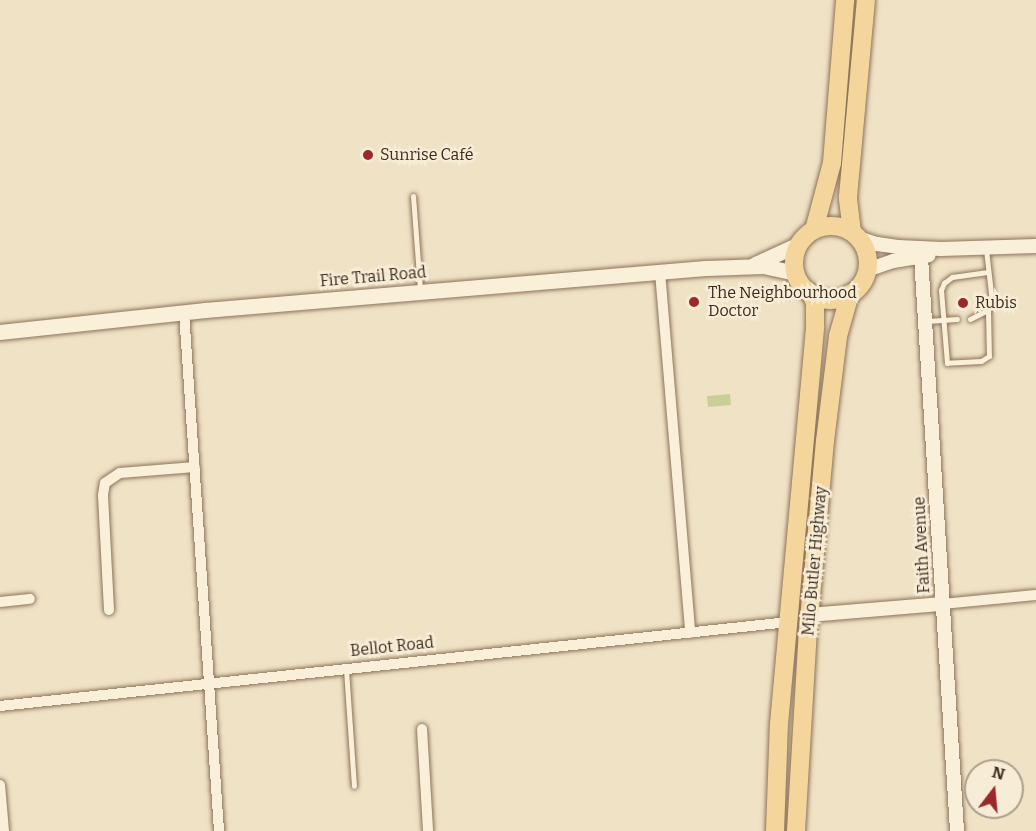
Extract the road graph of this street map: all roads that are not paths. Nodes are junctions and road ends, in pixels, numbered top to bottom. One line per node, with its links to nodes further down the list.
1 (845, 0): 4 (main road)
2 (866, 0): 5 (main road)
3 (413, 196): 16 (lane)
4 (814, 230): 5 (main road); 6 (main road)
5 (855, 235): 9 (street); 12 (main road)
6 (799, 244): 11 (main road, Fire Trail Road); 15 (main road)
7 (1036, 246): 8 (street)
8 (985, 248): 9 (street); 14 (lane)
9 (941, 249): 10 (street)
10 (921, 257): 12 (street); 24 (street, Faith Avenue)
11 (750, 265): 13 (main road, Fire Trail Road); 15 (main road, Fire Trail Road)
12 (867, 270): 18 (main road)
13 (660, 272): 16 (main road, Fire Trail Road); 34 (street)
14 (988, 272): 19 (lane); 23 (lane)
15 (796, 273): 17 (main road)
16 (420, 291): 20 (main road, Fire Trail Road)
17 (811, 293): 18 (main road); 33 (main road, Milo Butler Highway)
18 (850, 294): 32 (main road, Milo Butler Highway)
19 (988, 310): 22 (lane); 23 (lane)
20 (184, 312): 25 (main road, Fire Trail Road); 26 (street)
21 (957, 319): 23 (lane)
22 (970, 319)
23 (942, 320): 24 (lane)
24 (925, 321): 30 (street, Faith Avenue)
25 (0, 332)
26 (195, 467): 31 (street); 36 (street)
27 (1036, 595): 30 (street)
28 (30, 599): 29 (street)
29 (0, 602)
30 (942, 604): 32 (street); 46 (street, Faith Avenue)
31 (110, 610)
32 (810, 615): 45 (main road, Milo Butler Highway)
33 (788, 622): 34 (street, Bellot Road); 44 (main road, Milo Butler Highway)
34 (690, 633): 35 (street, Bellot Road)
35 (346, 669): 36 (street, Bellot Road); 40 (lane)
36 (210, 682): 37 (street, Bellot Road); 42 (street)
37 (0, 706)
38 (422, 729): 43 (street)
39 (0, 785): 41 (street)
40 (354, 786)
41 (4, 831)
42 (219, 831)
43 (428, 831)
44 (775, 831)
45 (796, 831)
46 (957, 831)

